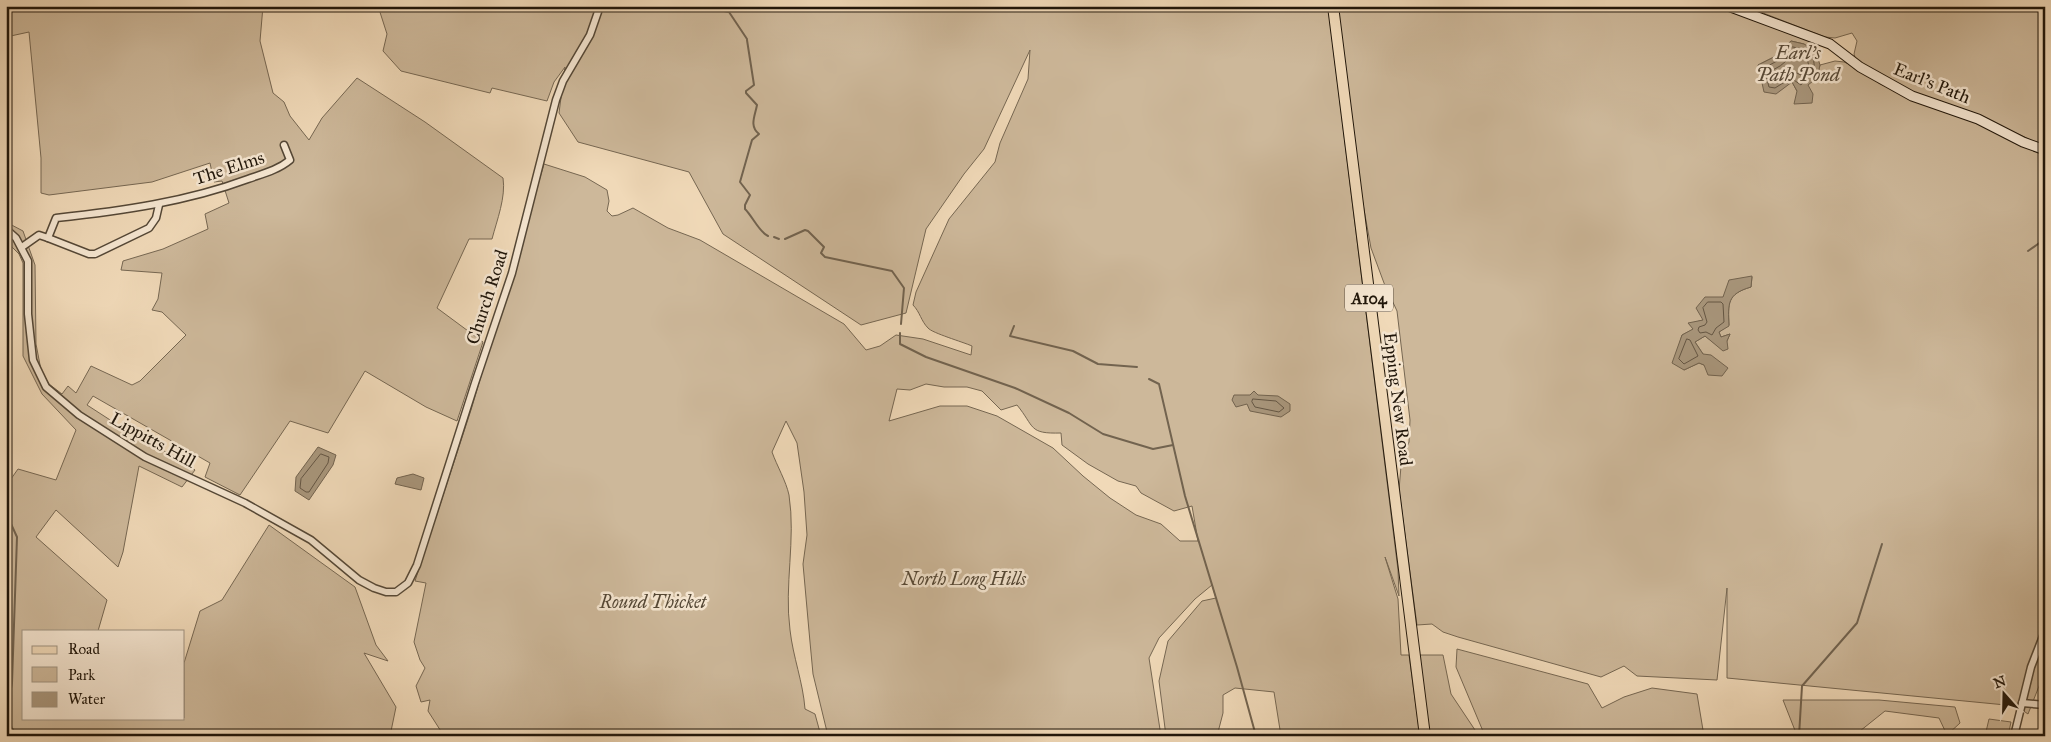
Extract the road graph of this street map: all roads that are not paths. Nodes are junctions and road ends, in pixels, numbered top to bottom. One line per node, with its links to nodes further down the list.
1 (600, 6): 10 (street, Church Road)
2 (1333, 6): 14 (main road, Epping New Road / A104)
3 (1728, 6): 5 (street, Earl's Path)
4 (284, 145): 6 (street, The Elms)
5 (2045, 150)
6 (159, 205): 8 (street, The Elms); 8 (street)
7 (6, 229): 9 (street, Lippitts Hill)
8 (48, 238): 9 (street)
9 (22, 247): 10 (street, Lippitts Hill)
10 (396, 592)
11 (2045, 630): 12 (street)
12 (2022, 703): 13 (street); 15 (street)
13 (2045, 705)
14 (1425, 736)
15 (2014, 736)

